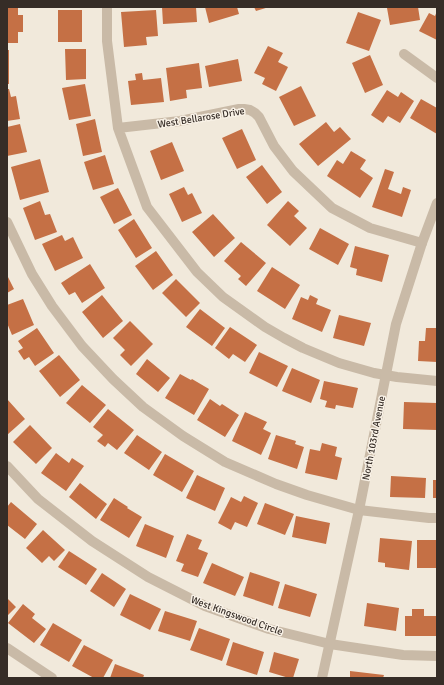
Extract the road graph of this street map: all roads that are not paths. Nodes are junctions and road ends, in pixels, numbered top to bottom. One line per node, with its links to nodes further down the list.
1 (107, 7): 4 (street)
2 (404, 54): 3 (street)
3 (437, 78)
4 (118, 128): 7 (street, West Bellarose Drive); 8 (street)
5 (437, 203): 7 (street, North 103rd Avenue)
6 (7, 222): 11 (street)
7 (422, 243): 8 (street, North 103rd Avenue)
8 (385, 375): 9 (street); 11 (street, North 103rd Avenue)
9 (437, 381)
10 (7, 466): 13 (street, West Kingswood Circle)
11 (359, 510): 12 (street); 13 (street, North 103rd Avenue)
12 (437, 518)
13 (330, 644): 15 (street, West Kingswood Circle); 17 (street, North 103rd Avenue)
14 (7, 648): 16 (street)
15 (437, 656)
16 (52, 678)
17 (322, 678)

